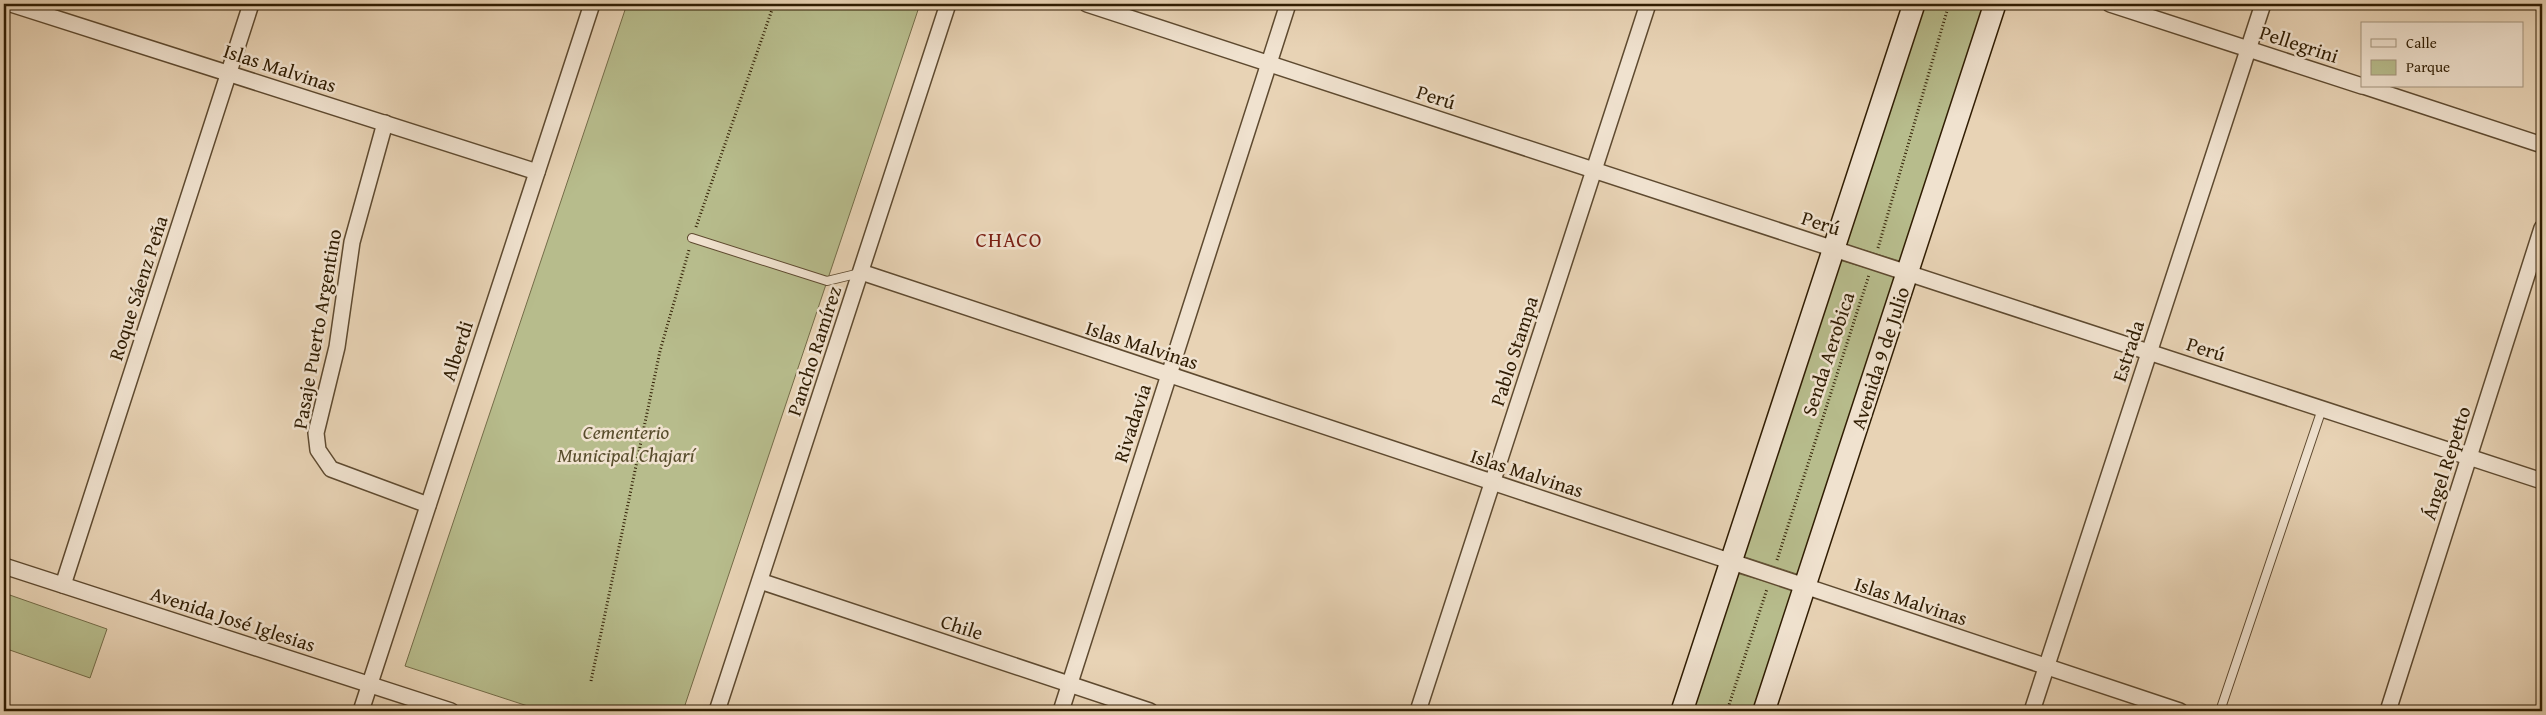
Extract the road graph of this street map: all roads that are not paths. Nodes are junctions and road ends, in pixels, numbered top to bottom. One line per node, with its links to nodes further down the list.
1 (10, 4): 14 (street, Islas Malvinas)
2 (251, 4): 14 (street, Roque Sáenz Peña)
3 (592, 4): 20 (street, Alberdi)
4 (948, 4): 24 (street, Pancho Ramírez)
5 (1087, 4): 13 (street, Perú)
6 (1288, 4): 13 (street, Rivadavia)
7 (1648, 4): 19 (street, Pablo Stampa)
8 (1914, 4): 23 (main road)
9 (1995, 4): 25 (main road, Avenida 9 de Julio)
10 (2110, 4): 12 (street, Pellegrini)
11 (2263, 4): 12 (street, Estrada)
12 (2248, 49): 15 (street, Pellegrini); 26 (street, Estrada)
13 (1269, 63): 19 (street, Perú); 27 (street, Rivadavia)
14 (228, 73): 17 (street, Islas Malvinas); 36 (street, Roque Sáenz Peña)
15 (2361, 85)
16 (2369, 88): 18 (street, Pellegrini)
17 (385, 123): 20 (street, Islas Malvinas); 32 (street, Pasaje Puerto Argentino)
18 (2542, 145)
19 (1594, 170): 23 (street, Perú); 31 (street, Pablo Stampa)
20 (537, 172): 32 (street, Alberdi)
21 (2542, 228): 29 (street, Ángel Repetto)
22 (692, 238): 24 (lane)
23 (1834, 249): 25 (street, Perú); 33 (main road)
24 (861, 272): 27 (street, Islas Malvinas); 35 (street, Pancho Ramírez)
25 (1907, 273): 26 (street, Perú); 37 (main road, Avenida 9 de Julio)
26 (2149, 352): 28 (street, Perú); 38 (street, Estrada)
27 (1169, 375): 31 (street, Islas Malvinas); 40 (street, Rivadavia)
28 (2322, 409): 29 (street, Perú); 51 (lane)
29 (2469, 457): 30 (street, Perú); 52 (street, Ángel Repetto)
30 (2542, 481)
31 (1492, 482): 33 (street, Islas Malvinas); 46 (street, Pablo Stampa)
32 (428, 505): 39 (street, Alberdi)
33 (1731, 562): 37 (street, Islas Malvinas); 47 (main road)
34 (4, 566): 36 (street, Avenida José Iglesias)
35 (760, 581): 40 (street, Chile); 43 (street, Pancho Ramírez)
36 (63, 585): 39 (street, Avenida José Iglesias)
37 (1805, 586): 38 (street, Islas Malvinas); 48 (main road, Avenida 9 de Julio)
38 (2046, 667): 49 (street, Estrada); 50 (street, Islas Malvinas)
39 (371, 684): 41 (street, Alberdi); 42 (street, Avenida José Iglesias)
40 (1069, 684): 44 (street, Rivadavia); 45 (street, Chile)
41 (361, 711)
42 (450, 711)
43 (718, 711)
44 (1062, 711)
45 (1150, 711)
46 (1418, 711)
47 (1682, 711)
48 (1764, 711)
49 (2032, 711)
50 (2180, 711)
51 (2220, 711)
52 (2388, 711)

